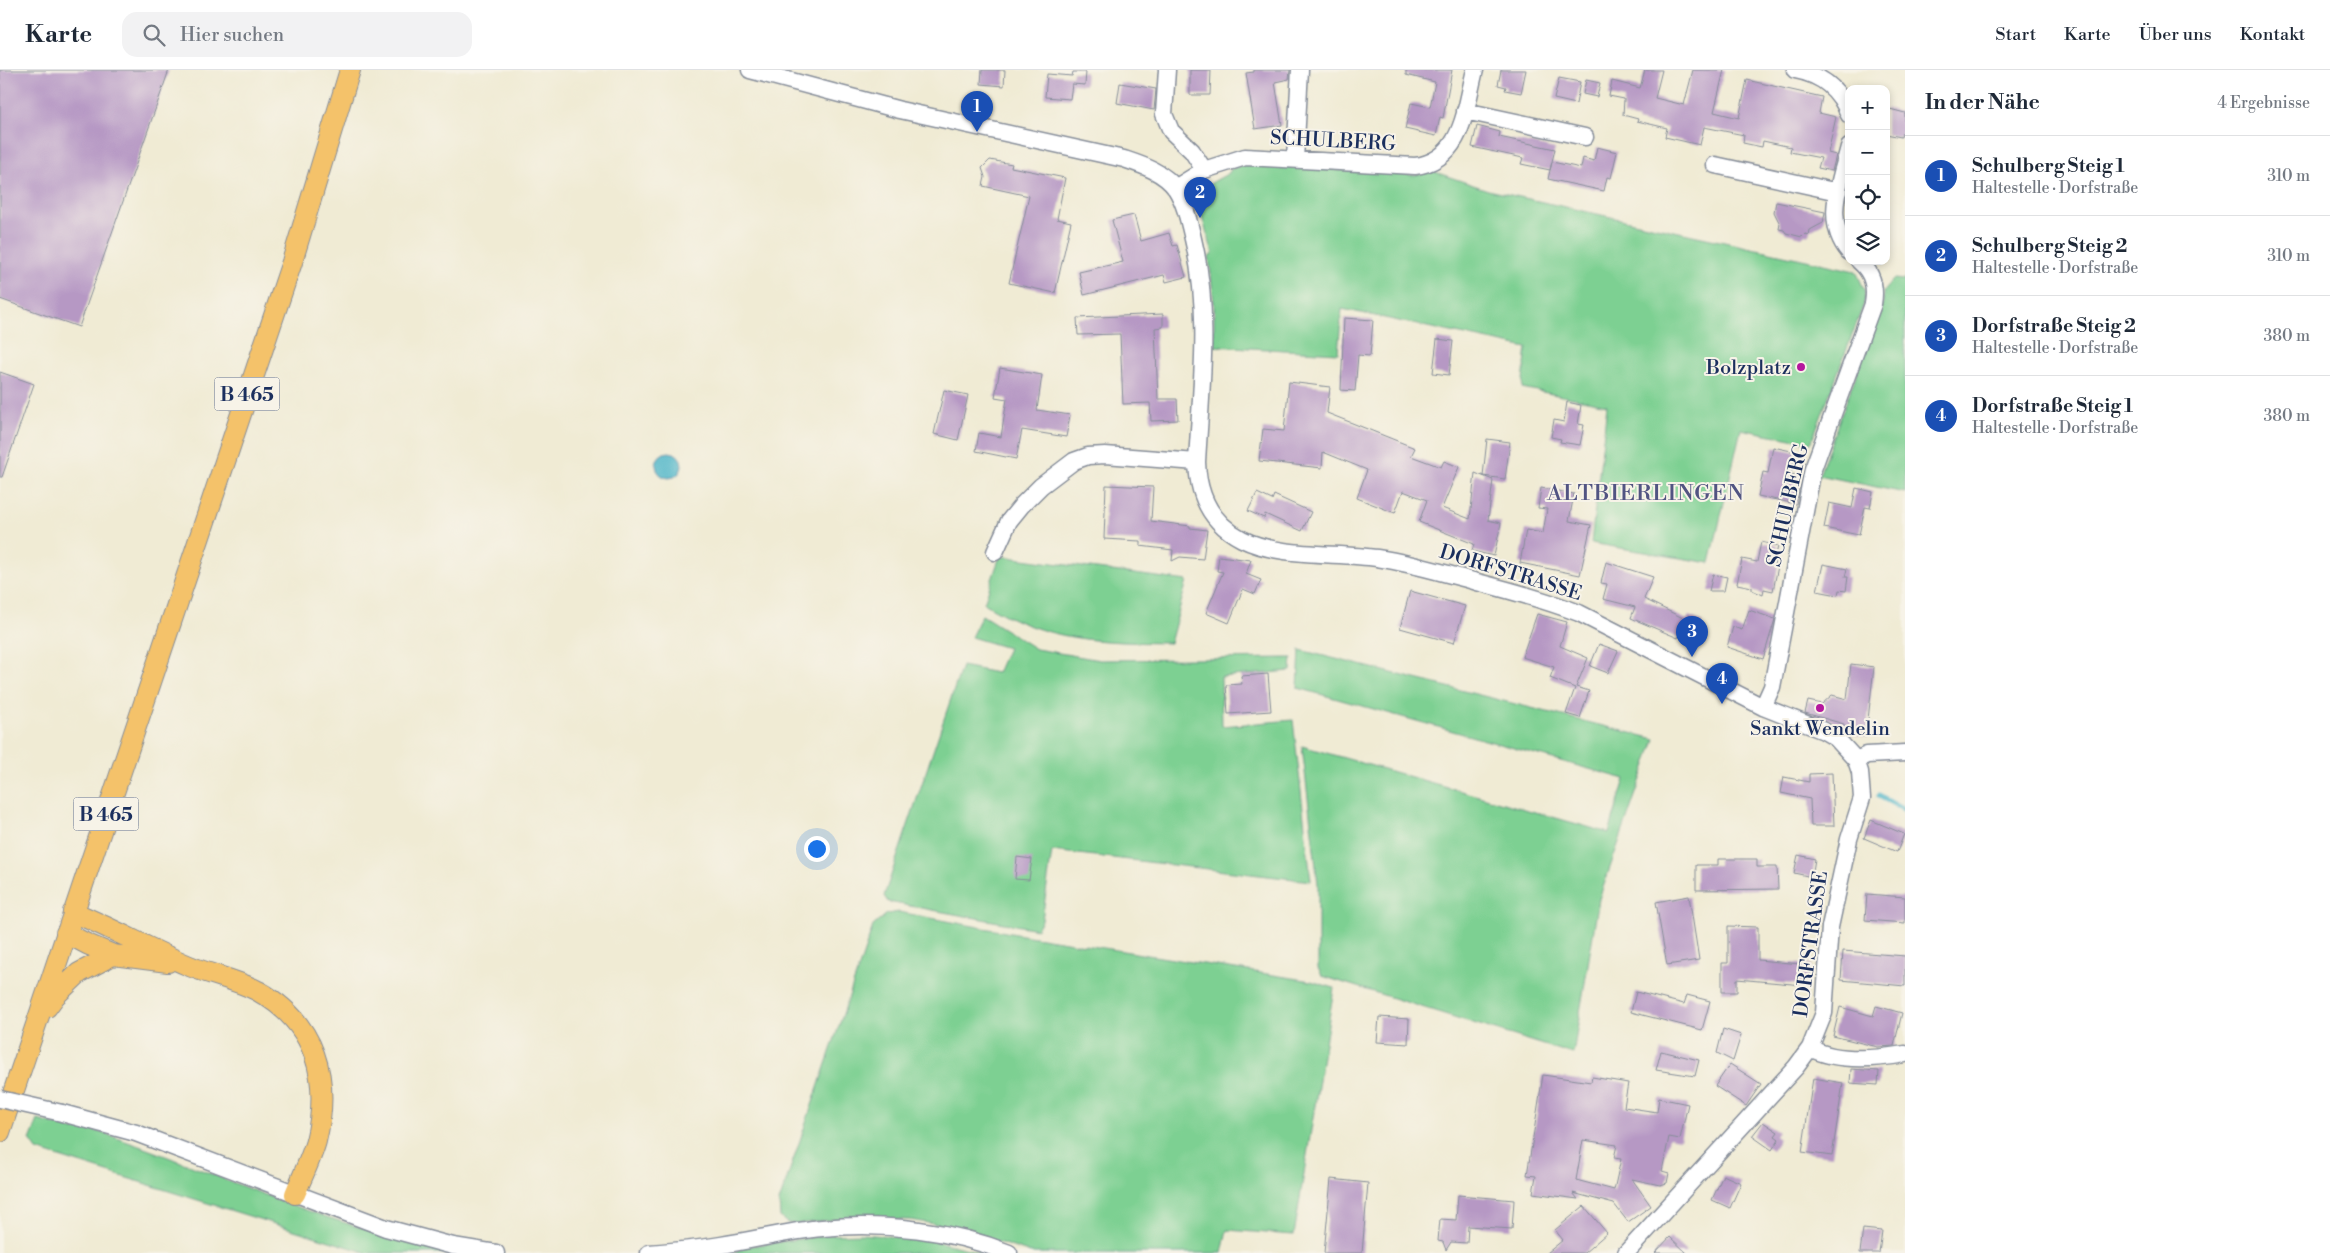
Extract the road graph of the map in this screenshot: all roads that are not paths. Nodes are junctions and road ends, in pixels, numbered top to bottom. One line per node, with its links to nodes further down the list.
1 (350, 70): 23 (main road, B 465)
2 (750, 70): 14 (street, DORFSTRASSE)
3 (1167, 70): 13 (street)
4 (1300, 70): 10 (street)
5 (1475, 70): 8 (street, SCHULBERG)
6 (1795, 70): 7 (street)
7 (1845, 105)
8 (1465, 111): 9 (street); 10 (street, SCHULBERG)
9 (1585, 137)
10 (1295, 159): 13 (street, SCHULBERG)
11 (1845, 163): 15 (street)
12 (1715, 165): 15 (street)
13 (1204, 170): 14 (street, SCHULBERG)
14 (1175, 188): 18 (street, DORFSTRASSE)
15 (1838, 192): 16 (street)
16 (1845, 247)
17 (1862, 265): 20 (street, SCHULBERG)
18 (1197, 462): 19 (street); 20 (street, DORFSTRASSE)
19 (995, 552)
20 (1763, 707): 22 (street, DORFSTRASSE)
21 (1905, 753): 22 (street)
22 (1856, 760): 28 (street, DORFSTRASSE)
23 (73, 912): 24 (main road, B 465); 26 (main road)
24 (66, 933): 25 (main road); 27 (main road, B 465)
25 (113, 954): 26 (main road); 27 (main road)
26 (188, 965): 32 (main road)
27 (39, 1019): 31 (main road, B 465)
28 (1810, 1048): 29 (street); 36 (street, DORFSTRASSE)
29 (1905, 1054)
30 (0, 1099): 32 (street, bridge)
31 (0, 1132)
32 (295, 1194): 33 (street)
33 (496, 1253)
34 (649, 1253): 35 (street)
35 (1010, 1253)
36 (1626, 1253)

